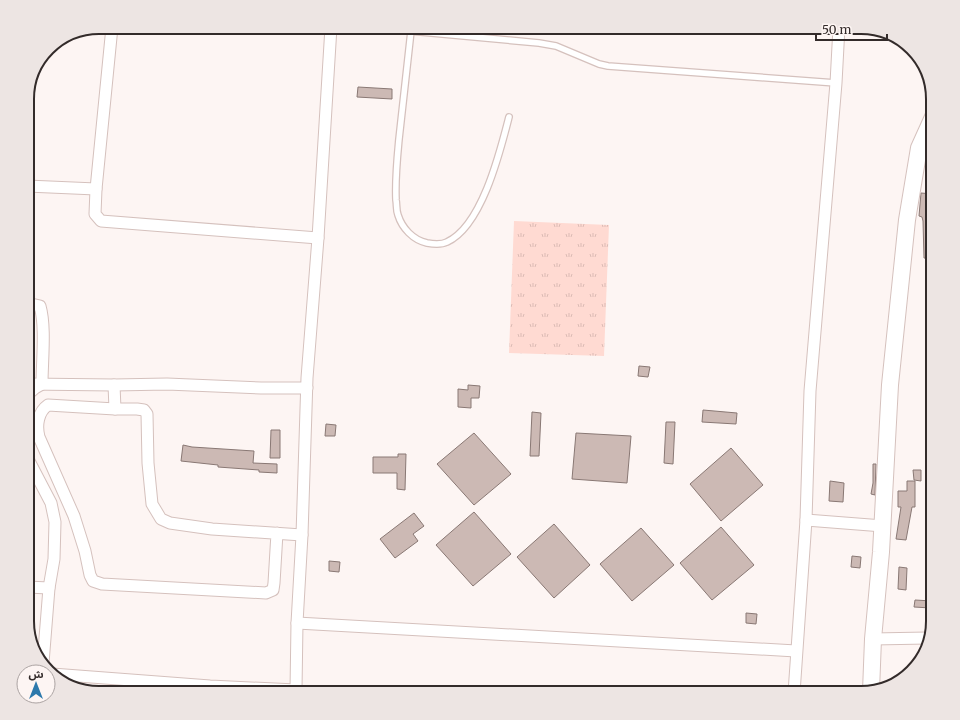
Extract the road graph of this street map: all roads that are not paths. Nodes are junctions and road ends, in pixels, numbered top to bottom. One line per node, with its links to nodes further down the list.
1 (111, 34): 10 (street)
2 (332, 34): 11 (street)
3 (411, 34): 7 (lane)
4 (446, 34): 6 (lane)
5 (839, 34): 6 (street)
6 (836, 83): 20 (street)
7 (509, 117)
8 (926, 132): 21 (street)
9 (34, 186): 10 (street)
10 (96, 189): 11 (street)
11 (318, 238): 16 (street)
12 (34, 305): 14 (street)
13 (34, 384): 14 (street)
14 (42, 384): 15 (street); 17 (street)
15 (114, 386): 16 (street); 18 (street)
16 (307, 388): 23 (street)
17 (34, 389)
18 (115, 409): 22 (street); 22 (street)
19 (34, 471): 25 (street)
20 (806, 520): 21 (street); 29 (street)
21 (882, 526): 28 (street)
22 (277, 533): 23 (street)
23 (302, 535): 26 (street)
24 (34, 587): 25 (street)
25 (49, 588): 30 (street)
26 (297, 622): 29 (street); 34 (street)
27 (924, 638): 28 (street)
28 (874, 639): 32 (street)
29 (796, 651): 35 (street)
30 (44, 654)
31 (63, 675): 33 (street)
32 (871, 685)
33 (204, 686)
34 (296, 686)
35 (794, 686)

